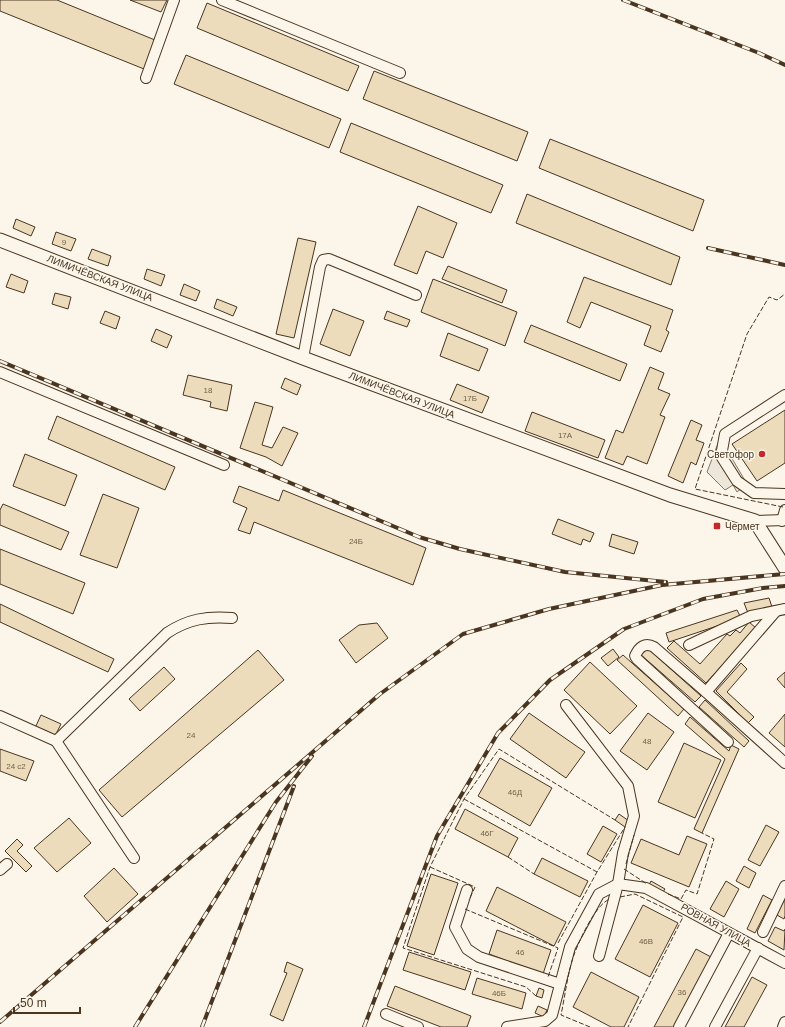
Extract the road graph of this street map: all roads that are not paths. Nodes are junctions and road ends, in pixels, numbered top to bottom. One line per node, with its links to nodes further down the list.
1 (174, 0): 4 (street)
2 (222, 0): 3 (street)
3 (400, 73)
4 (146, 78)
5 (0, 240): 7 (main road, ЛИМИЧЁВСКАЯ УЛИЦА)
6 (416, 295): 7 (street)
7 (303, 358): 14 (main road, ЛИМИЧЁВСКАЯ УЛИЦА)
8 (0, 372): 10 (street)
9 (785, 395): 11 (street)
10 (224, 465)
11 (785, 494)
12 (785, 510): 13 (street)
13 (784, 520): 14 (street)
14 (754, 521): 15 (main road)
15 (785, 568)
16 (780, 610): 18 (street); 19 (street)
17 (232, 618): 22 (street)
18 (689, 645)
19 (706, 692): 23 (street); 24 (street)
20 (566, 705): 26 (street)
21 (0, 716): 22 (street)
22 (56, 740): 25 (street)
23 (728, 742)
24 (785, 762)
25 (134, 858)
26 (618, 884): 30 (street, РОВНАЯ УЛИЦА); 32 (street); 34 (street)
27 (785, 886): 29 (street)
28 (467, 890): 34 (street)
29 (763, 932)
30 (729, 933): 31 (street, РОВНАЯ УЛИЦА); 39 (street)
31 (758, 948): 33 (street, РОВНАЯ УЛИЦА); 40 (street)
32 (599, 956)
33 (785, 963)
34 (560, 984): 38 (street)
35 (386, 1014): 37 (street)
36 (785, 1022): 41 (street)
37 (418, 1027)
38 (507, 1027)
39 (679, 1027)
40 (716, 1027)
41 (782, 1027)

